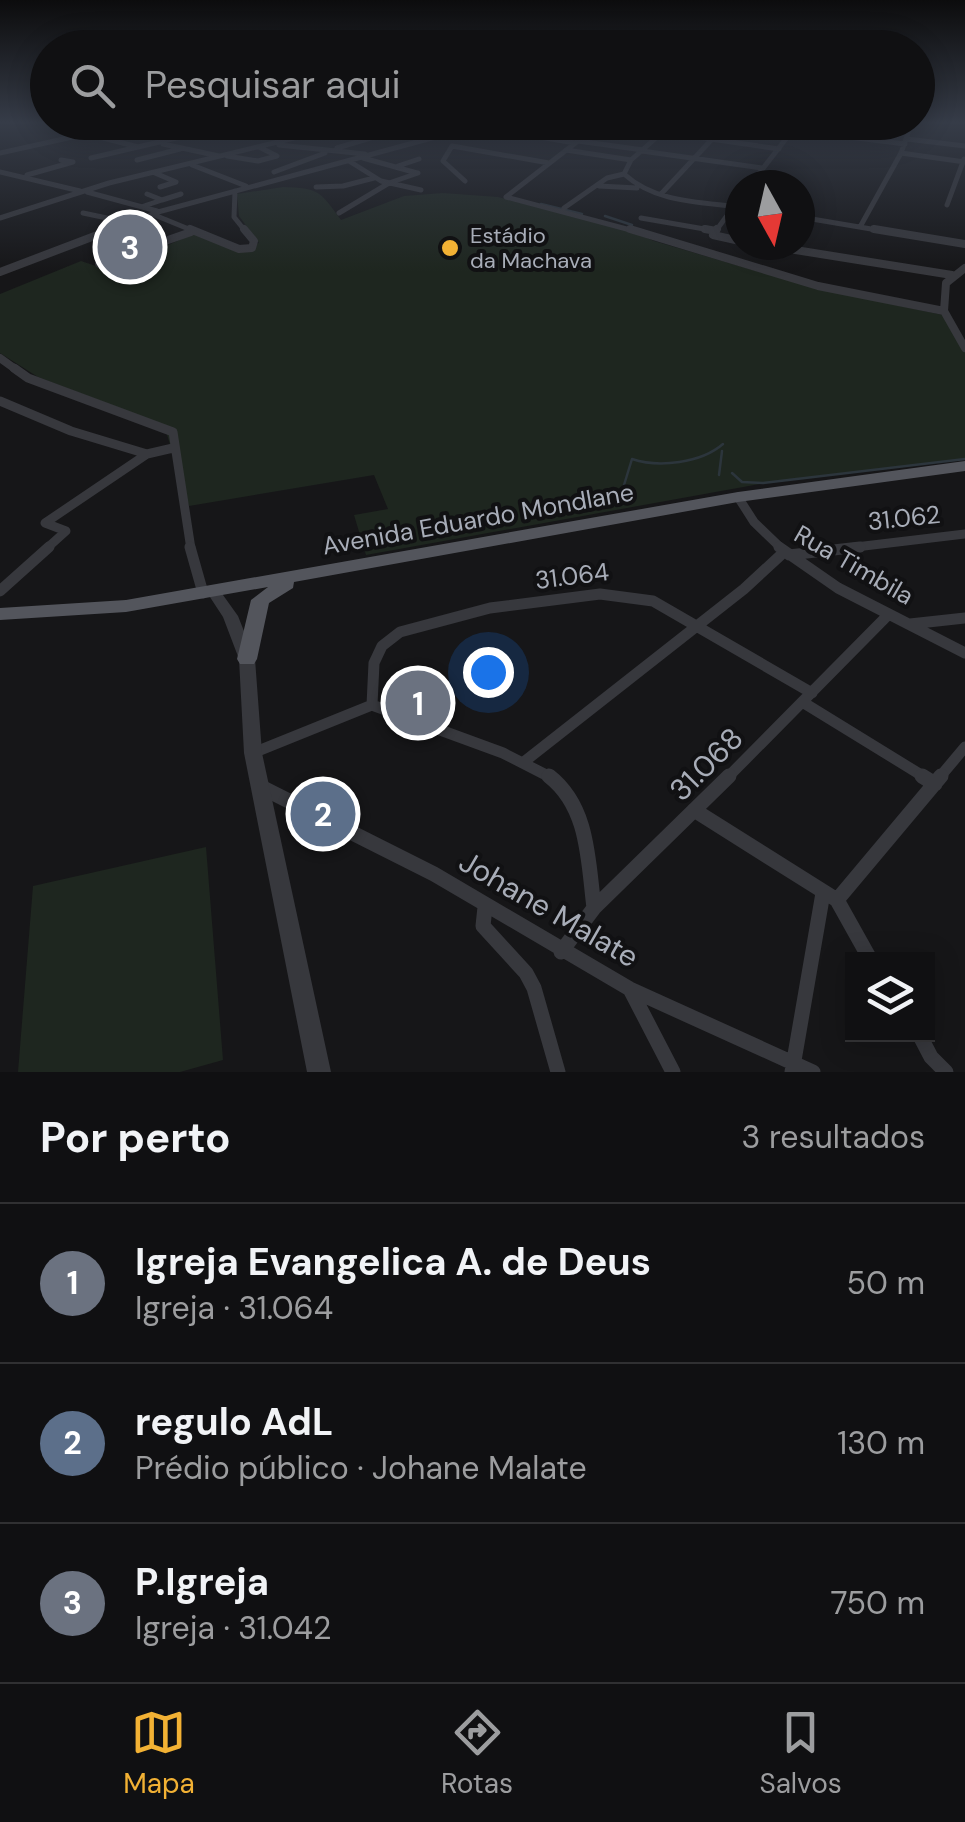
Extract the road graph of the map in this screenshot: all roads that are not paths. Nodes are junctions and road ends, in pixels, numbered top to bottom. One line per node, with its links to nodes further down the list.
1 (0, 172): 16 (street)
2 (35, 172): 16 (street)
3 (153, 172): 23 (street); 29 (street)
4 (208, 172): 24 (street)
5 (283, 172): 15 (street)
6 (291, 172): 15 (street)
7 (366, 172): 17 (street)
8 (415, 172): 19 (street)
9 (457, 172): 18 (street)
10 (538, 172): 38 (street)
11 (681, 172): 32 (street)
12 (890, 172): 47 (street)
13 (959, 172): 36 (street)
14 (624, 174): 22 (street); 26 (street)
15 (276, 175): 21 (street); 24 (street)
16 (21, 176): 29 (street)
17 (375, 178): 19 (street); 25 (street)
18 (466, 181)
19 (389, 183): 28 (street); 41 (street)
20 (127, 186): 33 (street)
21 (284, 186)
22 (598, 186): 26 (street); 38 (street)
23 (160, 187)
24 (247, 187): 27 (street)
25 (316, 187)
26 (640, 188): 32 (street)
27 (235, 190): 39 (street); 49 (street)
28 (421, 190)
29 (82, 191): 33 (street); 42 (street)
30 (146, 194): 34 (street)
31 (180, 194): 34 (street)
32 (661, 194): 35 (street)
33 (104, 197): 37 (street)
34 (162, 200): 37 (street)
35 (725, 205)
36 (948, 205)
37 (143, 206): 39 (street)
38 (563, 209): 56 (street)
39 (155, 212): 46 (street); 49 (street)
40 (83, 213): 46 (street)
41 (339, 213)
42 (0, 218)
43 (641, 218): 48 (street)
44 (815, 220): 47 (street)
45 (725, 221): 48 (street)
46 (127, 222): 55 (street)
47 (860, 227): 51 (street)
48 (716, 231): 50 (street)
49 (191, 232): 53 (street)
50 (725, 238)
51 (965, 244)
52 (815, 252): 54 (street)
53 (98, 264)
54 (960, 271): 56 (street)
55 (0, 272)
56 (944, 311): 57 (street)
57 (965, 348)
58 (0, 358): 60 (street)
59 (0, 401): 61 (street)
60 (173, 448): 61 (street); 68 (street)
61 (147, 454): 67 (street)
62 (965, 466): 63 (main road, Avenida Eduardo Mondlane)
63 (738, 497): 65 (street, Rua Timbila); 66 (main road, Avenida Eduardo Mondlane)
64 (965, 534): 65 (street, 31.062)
65 (786, 554): 70 (street, Rua Timbila); 73 (street)
66 (315, 574): 68 (main road, Avenida Eduardo Mondlane); 75 (main road)
67 (0, 592)
68 (208, 592): 69 (main road, Avenida Eduardo Mondlane); 75 (street)
69 (0, 614)
70 (889, 614): 72 (street, Rua Timbila); 76 (street, 31.068)
71 (965, 618): 72 (street)
72 (909, 624): 74 (street, Rua Timbila)
73 (696, 626): 76 (street, 31.064); 77 (street, 31.064); 80 (street)
74 (965, 653)
75 (246, 660): 79 (street)
76 (808, 698): 81 (street, 31.064); 83 (street, 31.068)
77 (372, 705): 79 (street); 80 (street)
78 (965, 747): 81 (street)
79 (253, 754): 82 (street)
80 (525, 761): 86 (street)
81 (936, 784): 84 (street)
82 (260, 787): 85 (street, Johane Malate); 92 (street)
83 (694, 810): 84 (street); 86 (street, 31.068)
84 (830, 896): 88 (street); 91 (street)
85 (485, 907): 87 (street, Johane Malate); 93 (street)
86 (594, 908): 87 (street, 31.068)
87 (562, 952): 89 (street, Johane Malate)
88 (865, 952)
89 (630, 989): 91 (street, Johane Malate); 94 (street)
90 (924, 1042): 96 (street)
91 (794, 1067): 95 (street, Johane Malate)
92 (319, 1072)
93 (558, 1072)
94 (673, 1072)
95 (813, 1072)
96 (946, 1072)

